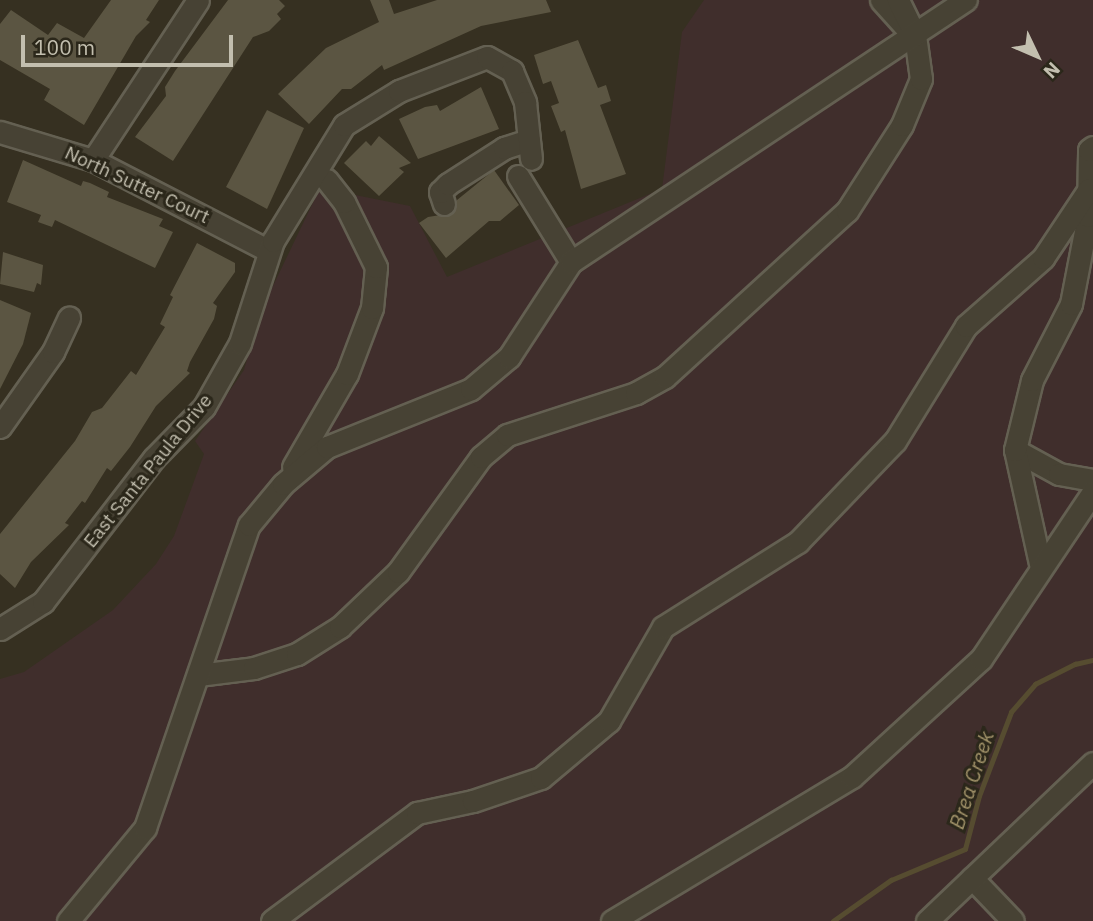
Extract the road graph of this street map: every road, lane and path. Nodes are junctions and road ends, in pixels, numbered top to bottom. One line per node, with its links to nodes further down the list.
1 (198, 0): 9 (street)
2 (881, 0): 5 (street)
3 (898, 0): 5 (street)
4 (966, 0): 5 (street)
5 (915, 35): 14 (street); 23 (street)
6 (0, 132): 9 (street, North Sutter Court)
7 (1093, 146): 11 (street)
8 (526, 159): 12 (street); 13 (street, East Santa Paula Drive); 14 (street)
9 (93, 160): 13 (street, North Sutter Court)
10 (327, 180): 19 (street)
11 (1089, 190): 17 (street); 27 (street)
12 (444, 204)
13 (269, 251): 22 (street, East Santa Paula Drive)
14 (571, 262): 19 (street)
15 (69, 317): 16 (street)
16 (0, 426)
17 (1015, 450): 18 (street); 21 (street)
18 (1093, 480)
19 (283, 484): 23 (street)
20 (1093, 492): 21 (street)
21 (1041, 568): 28 (street)
22 (0, 629)
23 (198, 676): 26 (street)
24 (1093, 763): 25 (street)
25 (972, 878): 29 (street); 30 (street)
26 (68, 921)
27 (272, 921)
28 (612, 921)
29 (927, 921)
30 (1013, 921)

